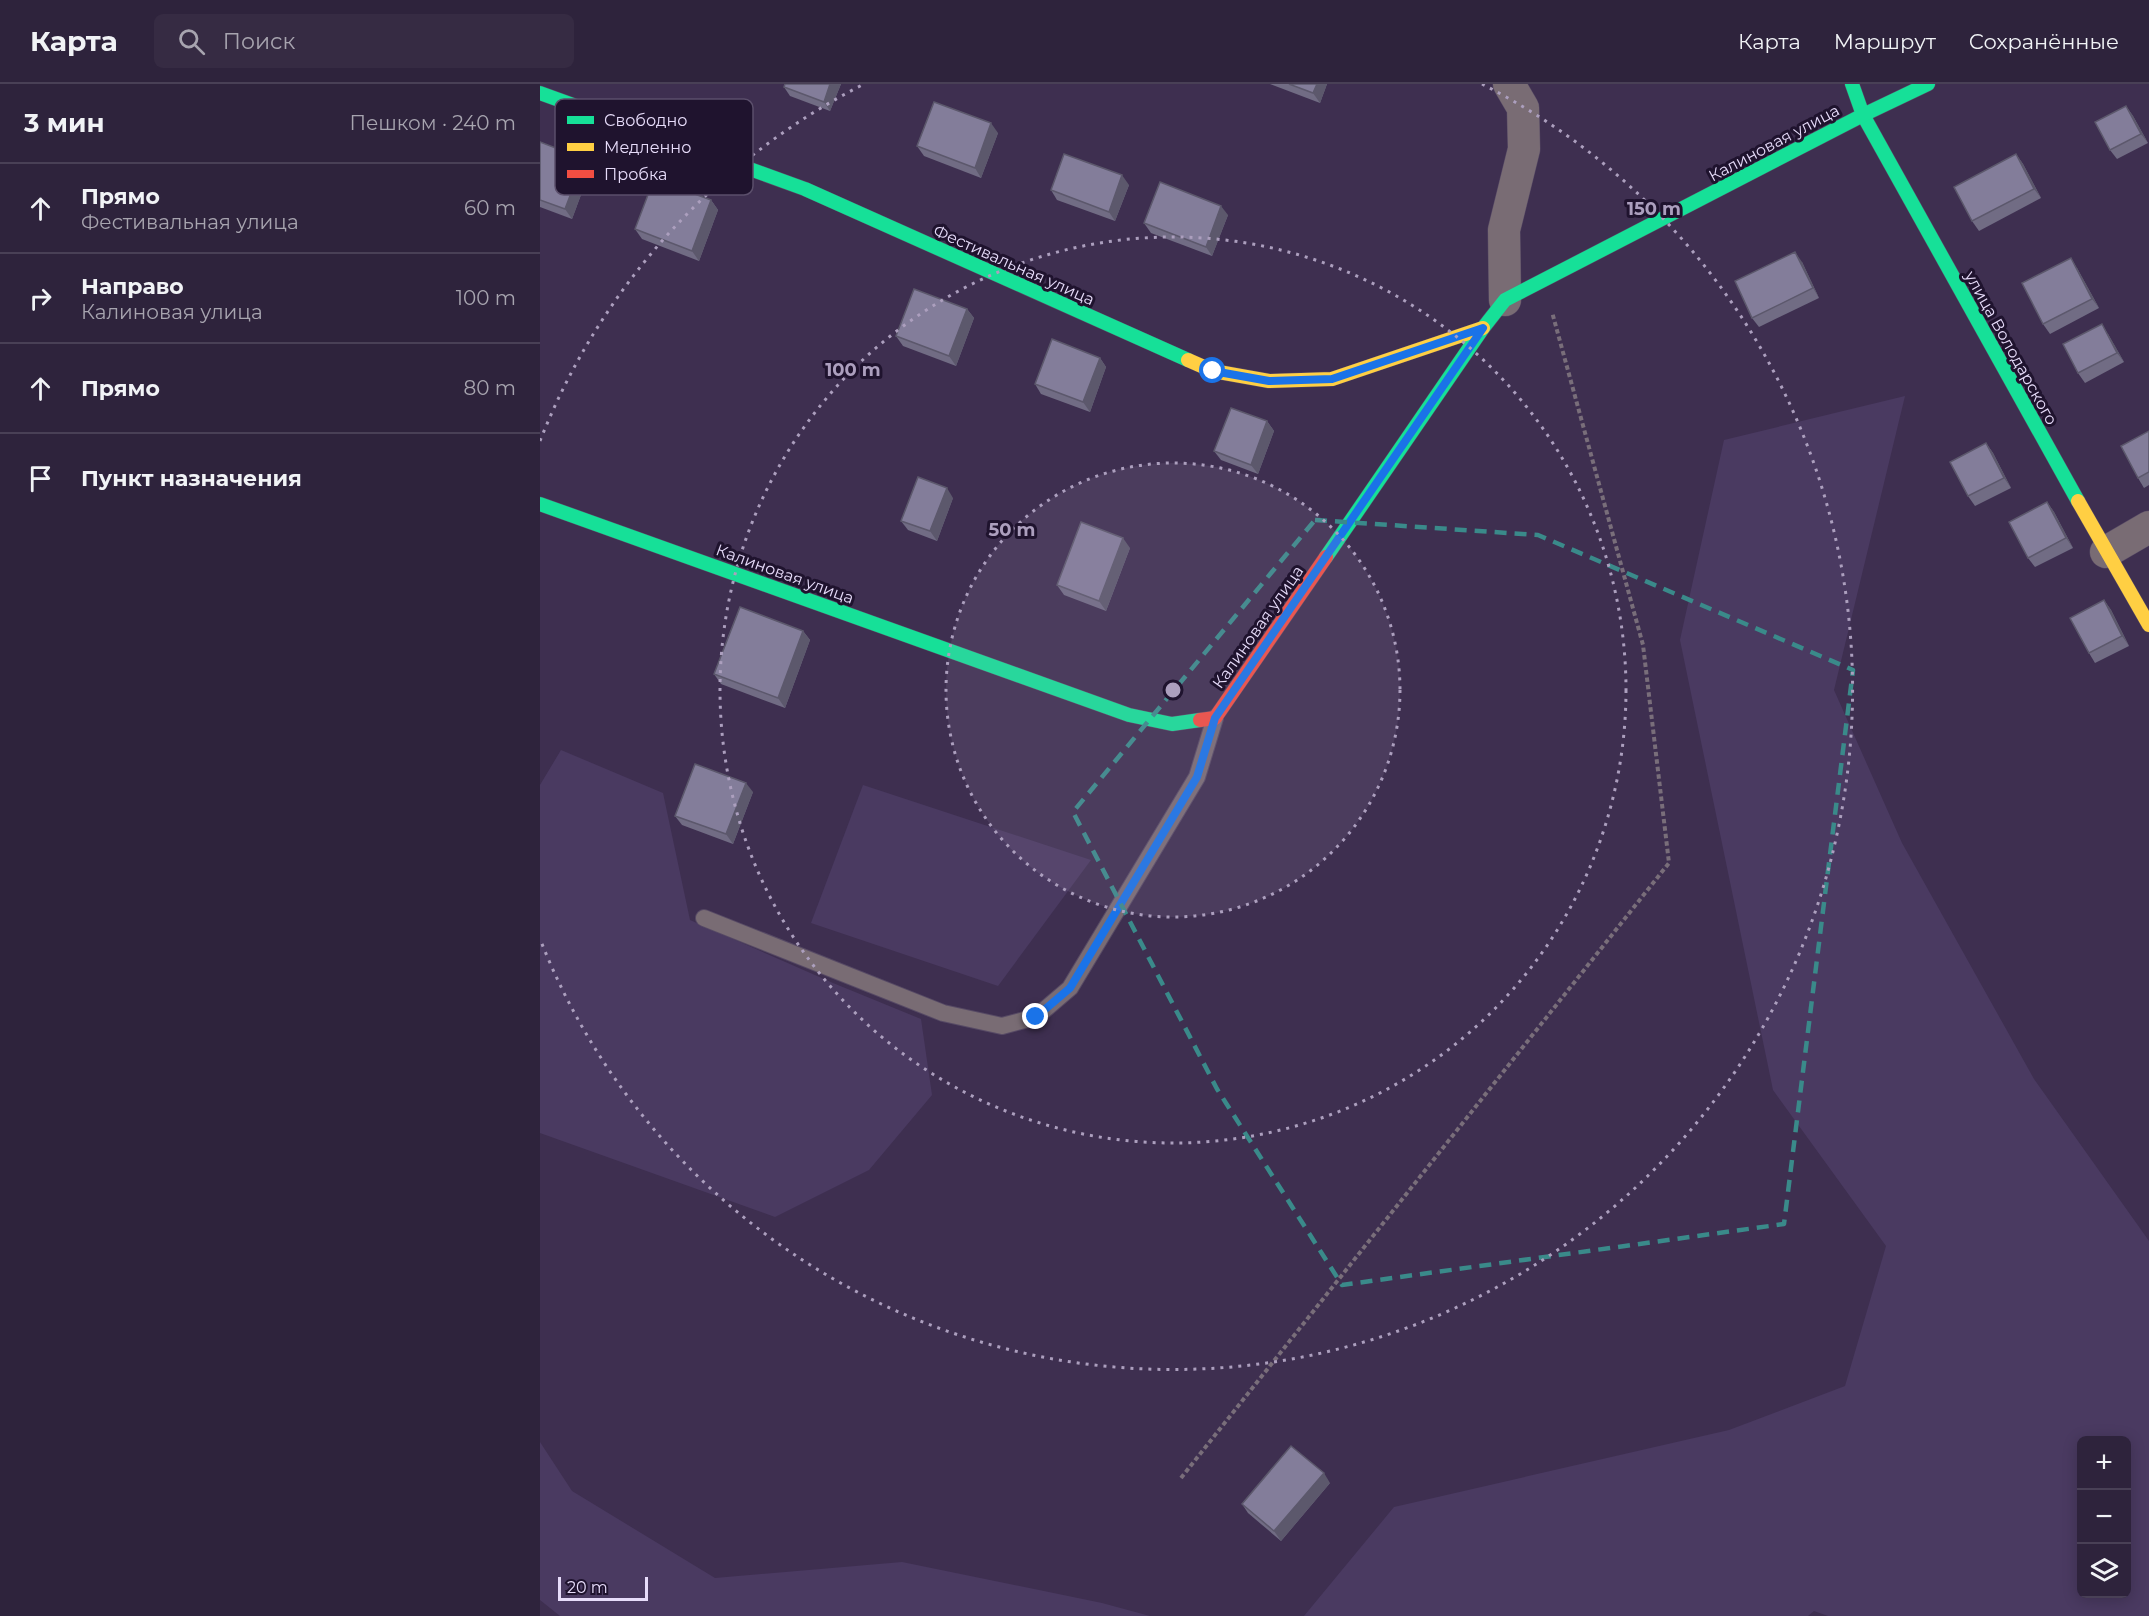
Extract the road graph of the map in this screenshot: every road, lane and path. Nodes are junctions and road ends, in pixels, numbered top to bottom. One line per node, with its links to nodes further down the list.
1 (1509, 84): 9 (street)
2 (1852, 84): 6 (street, улица Володарского)
3 (1928, 84): 6 (street, Калиновая улица)
4 (540, 93): 5 (street, Фестивальная улица)
5 (557, 99)
6 (1863, 115): 8 (street, Калиновая улица); 13 (street, улица Володарского)
7 (753, 170): 10 (street, Фестивальная улица)
8 (1543, 282): 9 (street, Калиновая улица); 17 (path)
9 (1505, 300): 10 (street, Калиновая улица)
10 (1483, 328): 15 (street, Калиновая улица)
11 (540, 504): 15 (street, Калиновая улица)
12 (2149, 528): 13 (street)
13 (2106, 552): 14 (street, улица Володарского)
14 (2149, 625)
15 (1215, 718): 16 (lane)
16 (704, 918)
17 (1180, 1478)

